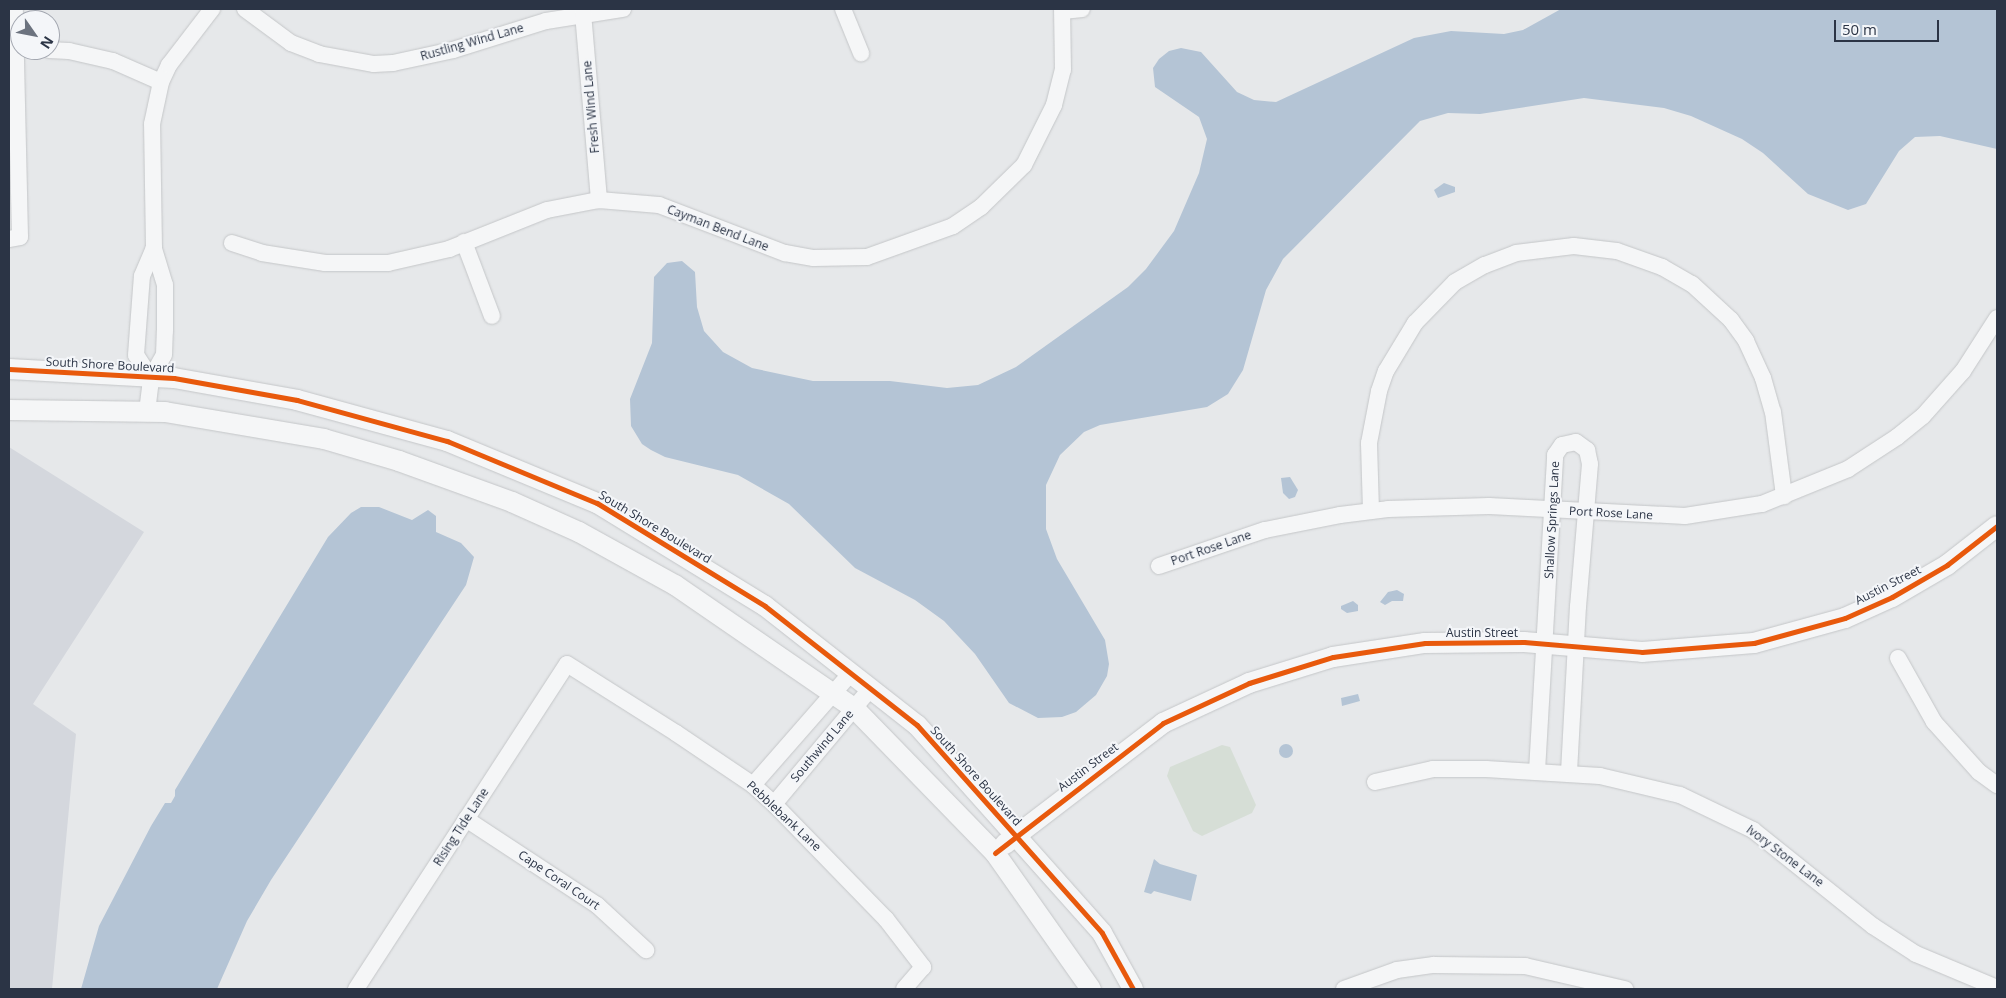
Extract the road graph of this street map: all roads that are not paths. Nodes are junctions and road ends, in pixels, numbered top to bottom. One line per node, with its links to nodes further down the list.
1 (212, 9): 11 (street)
2 (245, 9): 7 (street, Rustling Wind Lane)
3 (623, 9): 7 (street, Rustling Wind Lane)
4 (843, 9): 9 (street)
5 (1082, 9): 6 (street)
6 (1062, 10): 12 (street, Cayman Bend Lane)
7 (583, 13): 12 (street, Fresh Wind Lane)
8 (60, 51): 11 (street)
9 (861, 53)
10 (18, 60): 13 (street)
11 (161, 82): 16 (street)
12 (599, 200): 15 (street, Cayman Bend Lane)
13 (14, 238)
14 (232, 242): 15 (street, Cayman Bend Lane)
15 (464, 242): 17 (street)
16 (154, 248): 20 (street); 20 (street)
17 (492, 316)
18 (1997, 318): 23 (street, Port Rose Lane)
19 (9, 370): 20 (street, South Shore Boulevard)
20 (151, 378): 22 (street); 33 (street, South Shore Boulevard)
21 (9, 410): 22 (street)
22 (147, 412): 35 (street)
23 (1784, 496): 25 (street); 26 (street, Port Rose Lane)
24 (1553, 510): 25 (street, Port Rose Lane); 26 (street, Port Rose Lane); 26 (street, Shallow Springs Lane); 29 (street, Shallow Springs Lane)
25 (1371, 511): 28 (street, Port Rose Lane)
26 (1586, 512): 30 (street, Shallow Springs Lane)
27 (1997, 526): 30 (street, Austin Street)
28 (1159, 566)
29 (1546, 644): 30 (street, Austin Street); 37 (street, Shallow Springs Lane); 44 (street, Austin Street)
30 (1575, 646): 38 (street, Shallow Springs Lane)
31 (1898, 658): 41 (street)
32 (567, 664): 40 (street, Pebblebank Lane); 43 (street, Rising Tide Lane)
33 (851, 673): 34 (street, South Shore Boulevard); 35 (street, Southwind Lane)
34 (871, 688): 36 (street, Southwind Lane); 44 (street, South Shore Boulevard)
35 (833, 693): 36 (street); 40 (street, Southwind Lane)
36 (854, 708): 42 (street, Southwind Lane); 45 (street)
37 (1537, 771): 38 (street, Ivory Stone Lane); 39 (street, Ivory Stone Lane)
38 (1569, 774): 47 (street, Ivory Stone Lane)
39 (1375, 782)
40 (753, 785): 42 (street, Pebblebank Lane)
41 (1997, 786)
42 (774, 804): 49 (street, Pebblebank Lane)
43 (466, 819): 46 (street, Cape Coral Court); 48 (street, Rising Tide Lane)
44 (1015, 835): 45 (street, Austin Street); 51 (street, South Shore Boulevard)
45 (995, 853): 50 (street)
46 (646, 950)
47 (1997, 988)
48 (356, 989)
49 (904, 989)
50 (1091, 989)
51 (1133, 989)
52 (1344, 989): 53 (street)
53 (1625, 989)

